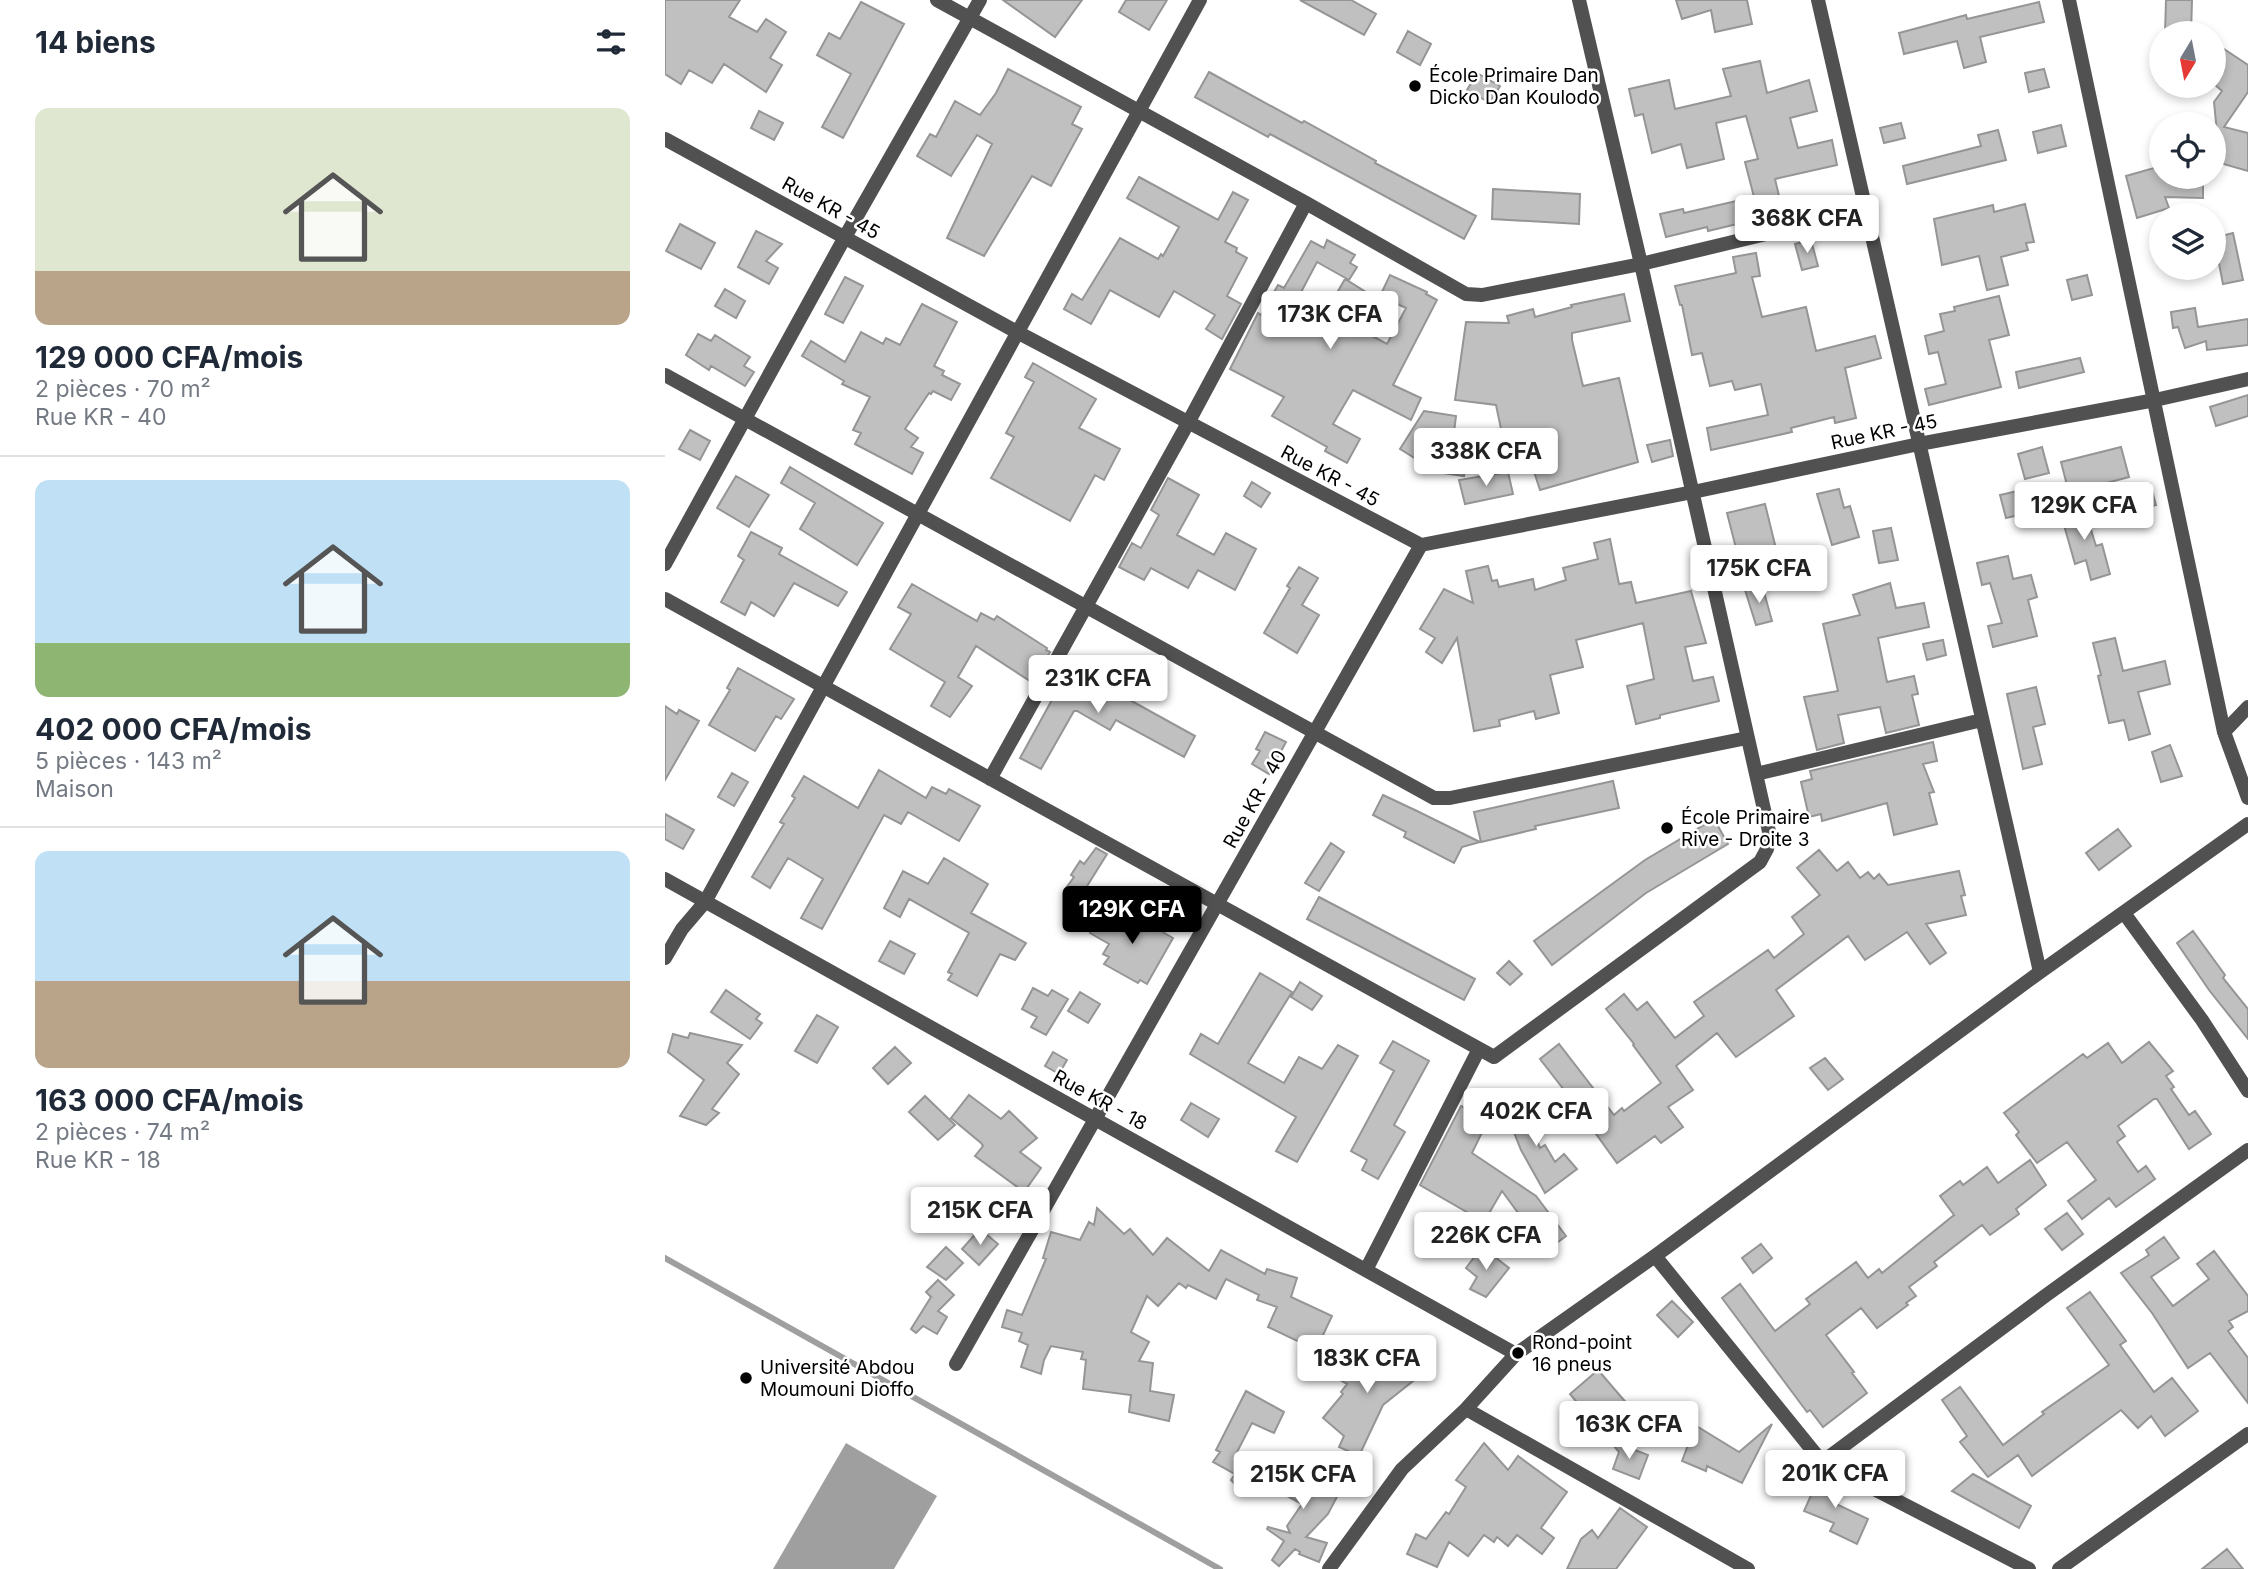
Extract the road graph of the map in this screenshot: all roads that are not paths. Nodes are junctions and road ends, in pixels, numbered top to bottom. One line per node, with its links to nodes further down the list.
1 (937, 0): 7 (street)
2 (980, 0): 7 (street)
3 (1200, 0): 8 (street)
4 (1579, 0): 13 (street)
5 (1818, 0): 11 (street)
6 (2069, 0): 17 (street)
7 (970, 18): 8 (street); 12 (street)
8 (1137, 112): 10 (street); 14 (street)
9 (665, 139): 12 (street, Rue KR - 45)
10 (1306, 203): 13 (street); 19 (street)
11 (1866, 210): 13 (street); 20 (street)
12 (845, 237): 14 (street, Rue KR - 45); 18 (street)
13 (1641, 264): 21 (street)
14 (1017, 332): 19 (street, Rue KR - 45); 22 (street)
15 (665, 375): 18 (street)
16 (2248, 379): 17 (street, Rue KR - 45)
17 (2155, 400): 20 (street, Rue KR - 45); 31 (street)
18 (745, 419): 22 (street); 24 (street)
19 (1188, 423): 23 (street, Rue KR - 45); 26 (street)
20 (1919, 444): 21 (street, Rue KR - 45); 29 (street)
21 (1693, 492): 23 (street, Rue KR - 45); 32 (street)
22 (917, 513): 26 (street); 27 (street)
23 (1421, 545): 30 (street, Rue KR - 40)
24 (665, 564)
25 (665, 600): 27 (street)
26 (1086, 606): 30 (street); 34 (street)
27 (822, 686): 34 (street); 38 (street)
28 (2248, 707): 31 (street)
29 (1982, 720): 33 (street); 42 (street)
30 (1315, 731): 32 (street); 39 (street, Rue KR - 40)
31 (2224, 732): 35 (street)
32 (1747, 738): 33 (street)
33 (1756, 774): 43 (street)
34 (990, 779): 39 (street)
35 (2248, 798)
36 (2248, 824): 40 (street)
37 (665, 879): 38 (street, Rue KR - 18)
38 (705, 902): 41 (street); 45 (street, Rue KR - 18)
39 (1218, 905): 43 (street); 45 (street, Rue KR - 40)
40 (2124, 913): 42 (street); 44 (street)
41 (665, 958)
42 (2040, 972): 47 (street)
43 (1479, 1049): 48 (street)
44 (2248, 1091)
45 (1097, 1120): 48 (street, Rue KR - 18); 50 (street, Rue KR - 40)
46 (2248, 1150): 53 (street)
47 (1655, 1256): 49 (street); 53 (street)
48 (1366, 1270): 49 (street, Rue KR - 18)
49 (1516, 1354): 51 (street)
50 (956, 1364)
51 (1466, 1409): 54 (street); 55 (street)
52 (2248, 1434): 57 (street)
53 (1822, 1462): 56 (street)
54 (1329, 1569)
55 (1748, 1569)
56 (2029, 1569)
57 (2059, 1569)

